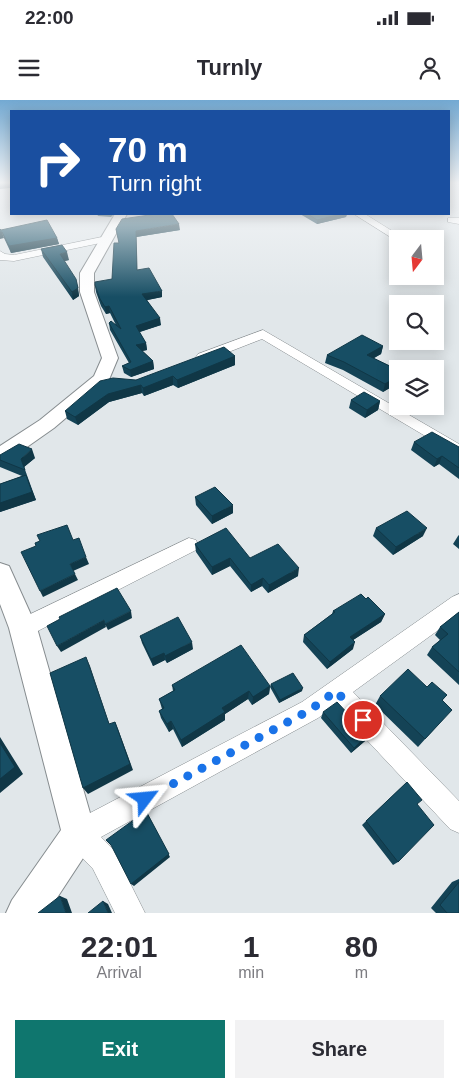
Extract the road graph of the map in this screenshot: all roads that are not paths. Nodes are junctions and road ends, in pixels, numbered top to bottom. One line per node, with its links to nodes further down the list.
1 (119, 221): 4 (street)
2 (370, 221): 3 (street)
3 (389, 232)
4 (107, 239): 5 (street); 8 (street)
5 (0, 254)
6 (193, 360): 7 (street)
7 (459, 451)
8 (0, 456)
9 (189, 545): 12 (street)
10 (0, 573): 12 (street)
11 (459, 603): 13 (street)
12 (23, 628): 15 (street)
13 (336, 691): 14 (street); 15 (street)
14 (459, 820)
15 (79, 834): 16 (street); 17 (street)
16 (25, 913)
17 (130, 913)

